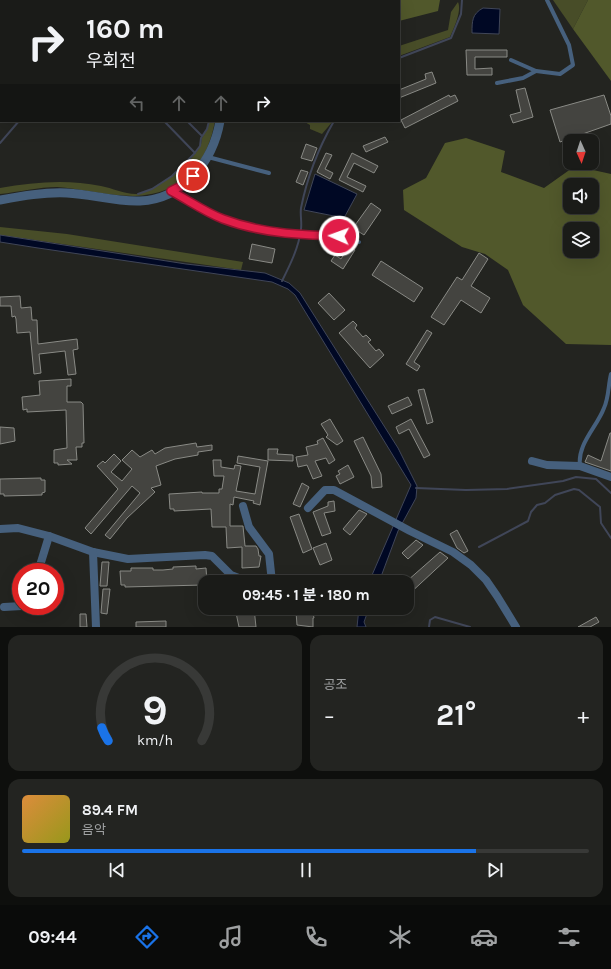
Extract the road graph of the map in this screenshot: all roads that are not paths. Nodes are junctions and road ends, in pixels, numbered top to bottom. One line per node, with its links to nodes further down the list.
1 (547, 0): 3 (lane)
2 (511, 60): 3 (lane)
3 (536, 71): 4 (lane)
4 (497, 83)
5 (220, 122): 6 (street)
6 (208, 157): 7 (lane); 8 (street)
7 (269, 173)
8 (171, 191): 9 (street); 10 (lane)
9 (0, 200)
10 (359, 242)
11 (611, 374): 13 (lane)
12 (532, 461): 13 (street)
13 (580, 466): 14 (street)
14 (611, 477)
15 (243, 506): 22 (street)
16 (308, 508): 26 (street)
17 (0, 529): 18 (street)
18 (48, 536): 19 (street); 20 (street)
19 (94, 552): 21 (street); 25 (street)
20 (40, 563)
21 (231, 575)
22 (271, 575)
23 (4, 607): 24 (street)
24 (12, 607)
25 (96, 627)
26 (516, 627)

